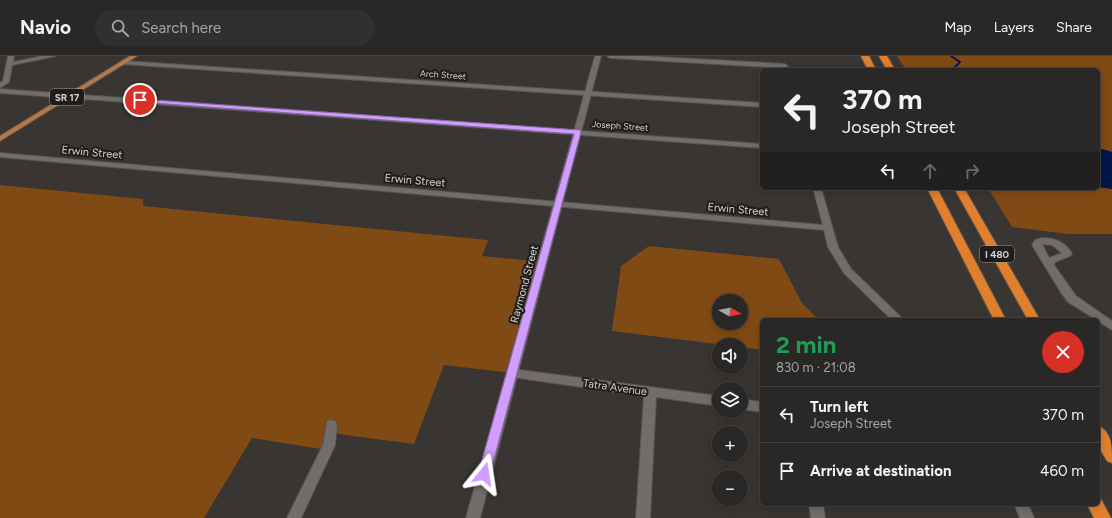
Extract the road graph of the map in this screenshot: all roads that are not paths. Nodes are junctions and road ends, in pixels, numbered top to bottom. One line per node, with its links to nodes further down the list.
1 (11, 56): 9 (street)
2 (53, 56): 9 (street)
3 (134, 56): 8 (main road, SR 17)
4 (598, 56): 14 (street, Raymond Street)
5 (610, 56): 10 (street)
6 (865, 56): 11 (highway)
7 (884, 56): 12 (highway)
8 (123, 63): 14 (street, Arch Street); 15 (main road, SR 17)
9 (10, 64): 13 (street)
10 (785, 66)
11 (871, 68)
12 (890, 68)
13 (0, 89): 15 (street, Joseph Street)
14 (589, 93): 16 (street, Arch Street); 17 (street, Raymond Street)
15 (70, 96): 17 (street, Joseph Street); 18 (main road, SR 17)
16 (760, 105)
17 (578, 132): 19 (street, Joseph Street); 24 (street, Raymond Street)
18 (0, 140)
19 (760, 146)
20 (0, 155): 24 (street, Erwin Street)
21 (818, 190): 25 (street)
22 (933, 190): 28 (highway, I 480)
23 (960, 190): 29 (highway, I 480)
24 (558, 204): 25 (street, Erwin Street); 31 (street, Raymond Street)
25 (828, 228): 27 (street)
26 (1049, 264): 30 (street)
27 (897, 318)
28 (999, 318)
29 (1033, 318)
30 (1112, 326)
31 (512, 372): 32 (street, Tatra Avenue); 43 (street, Raymond Street)
32 (650, 392): 33 (street, Tatra Avenue); 44 (street)
33 (712, 400)
34 (748, 405): 35 (street)
35 (760, 407)
36 (330, 425): 42 (street)
37 (1100, 435): 38 (highway)
38 (1112, 456)
39 (816, 506): 45 (street)
40 (1022, 506): 46 (street)
41 (1097, 506): 47 (highway)
42 (294, 518)
43 (472, 518)
44 (643, 518)
45 (818, 518)
46 (1027, 518)
47 (1103, 518)

